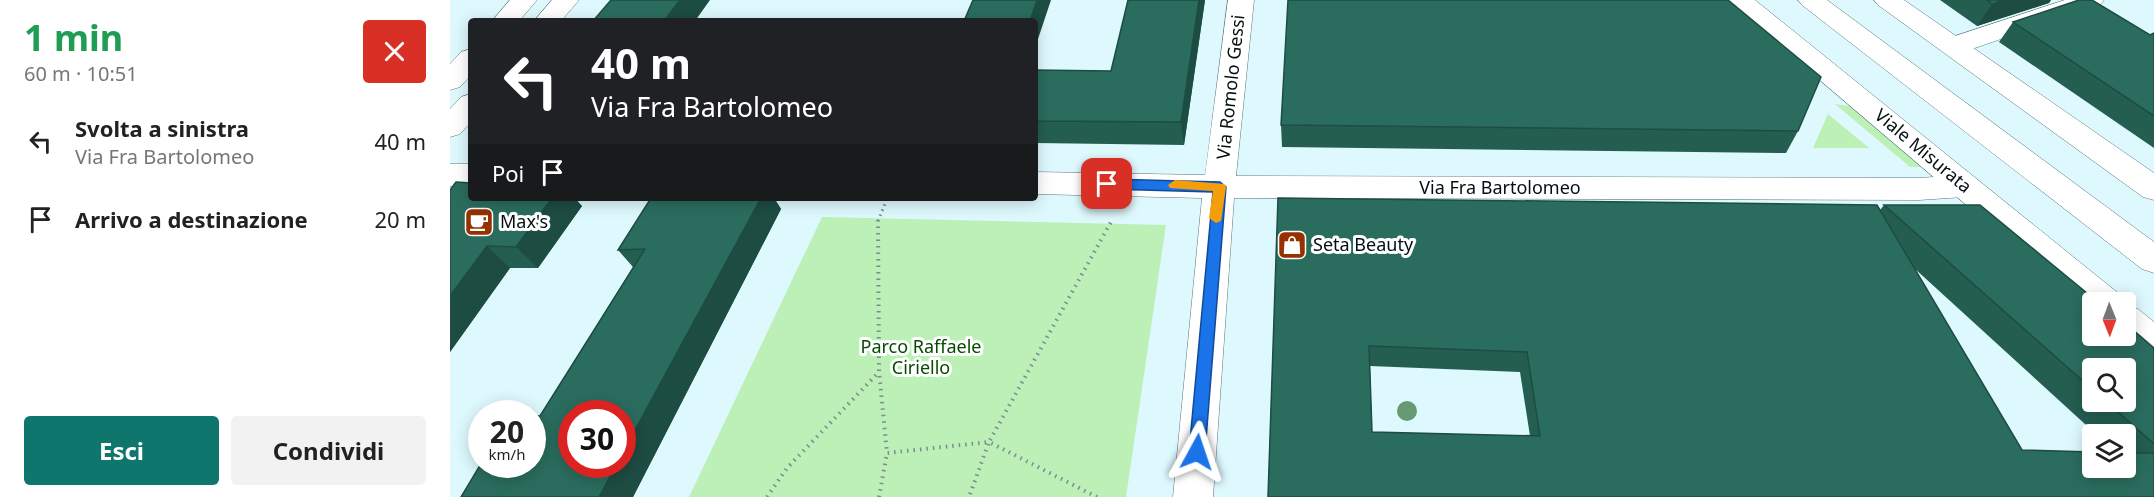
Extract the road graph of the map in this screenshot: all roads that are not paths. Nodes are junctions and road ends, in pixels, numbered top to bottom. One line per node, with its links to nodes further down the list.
1 (524, 0): 8 (street)
2 (566, 0): 9 (street)
3 (1241, 0): 19 (street, Via Romolo Gessi)
4 (1739, 0): 18 (street, Viale Misurata)
5 (1811, 0): 21 (street)
6 (1887, 0): 10 (street)
7 (2091, 0): 10 (street)
8 (508, 18)
9 (550, 18)
10 (1953, 46): 20 (street)
11 (468, 61): 12 (street)
12 (450, 81)
13 (468, 107): 14 (street)
14 (450, 127)
15 (450, 175): 16 (street)
16 (468, 175)
17 (1038, 183): 19 (street, Via Fra Bartolomeo)
18 (1964, 186): 19 (street, Via Fra Bartolomeo); 22 (street, Viale Misurata)
19 (1220, 187): 25 (street, Via Romolo Gessi)
20 (2154, 189)
21 (2154, 260)
22 (2093, 292)
23 (2136, 328): 24 (street)
24 (2154, 343)
25 (1193, 497)

